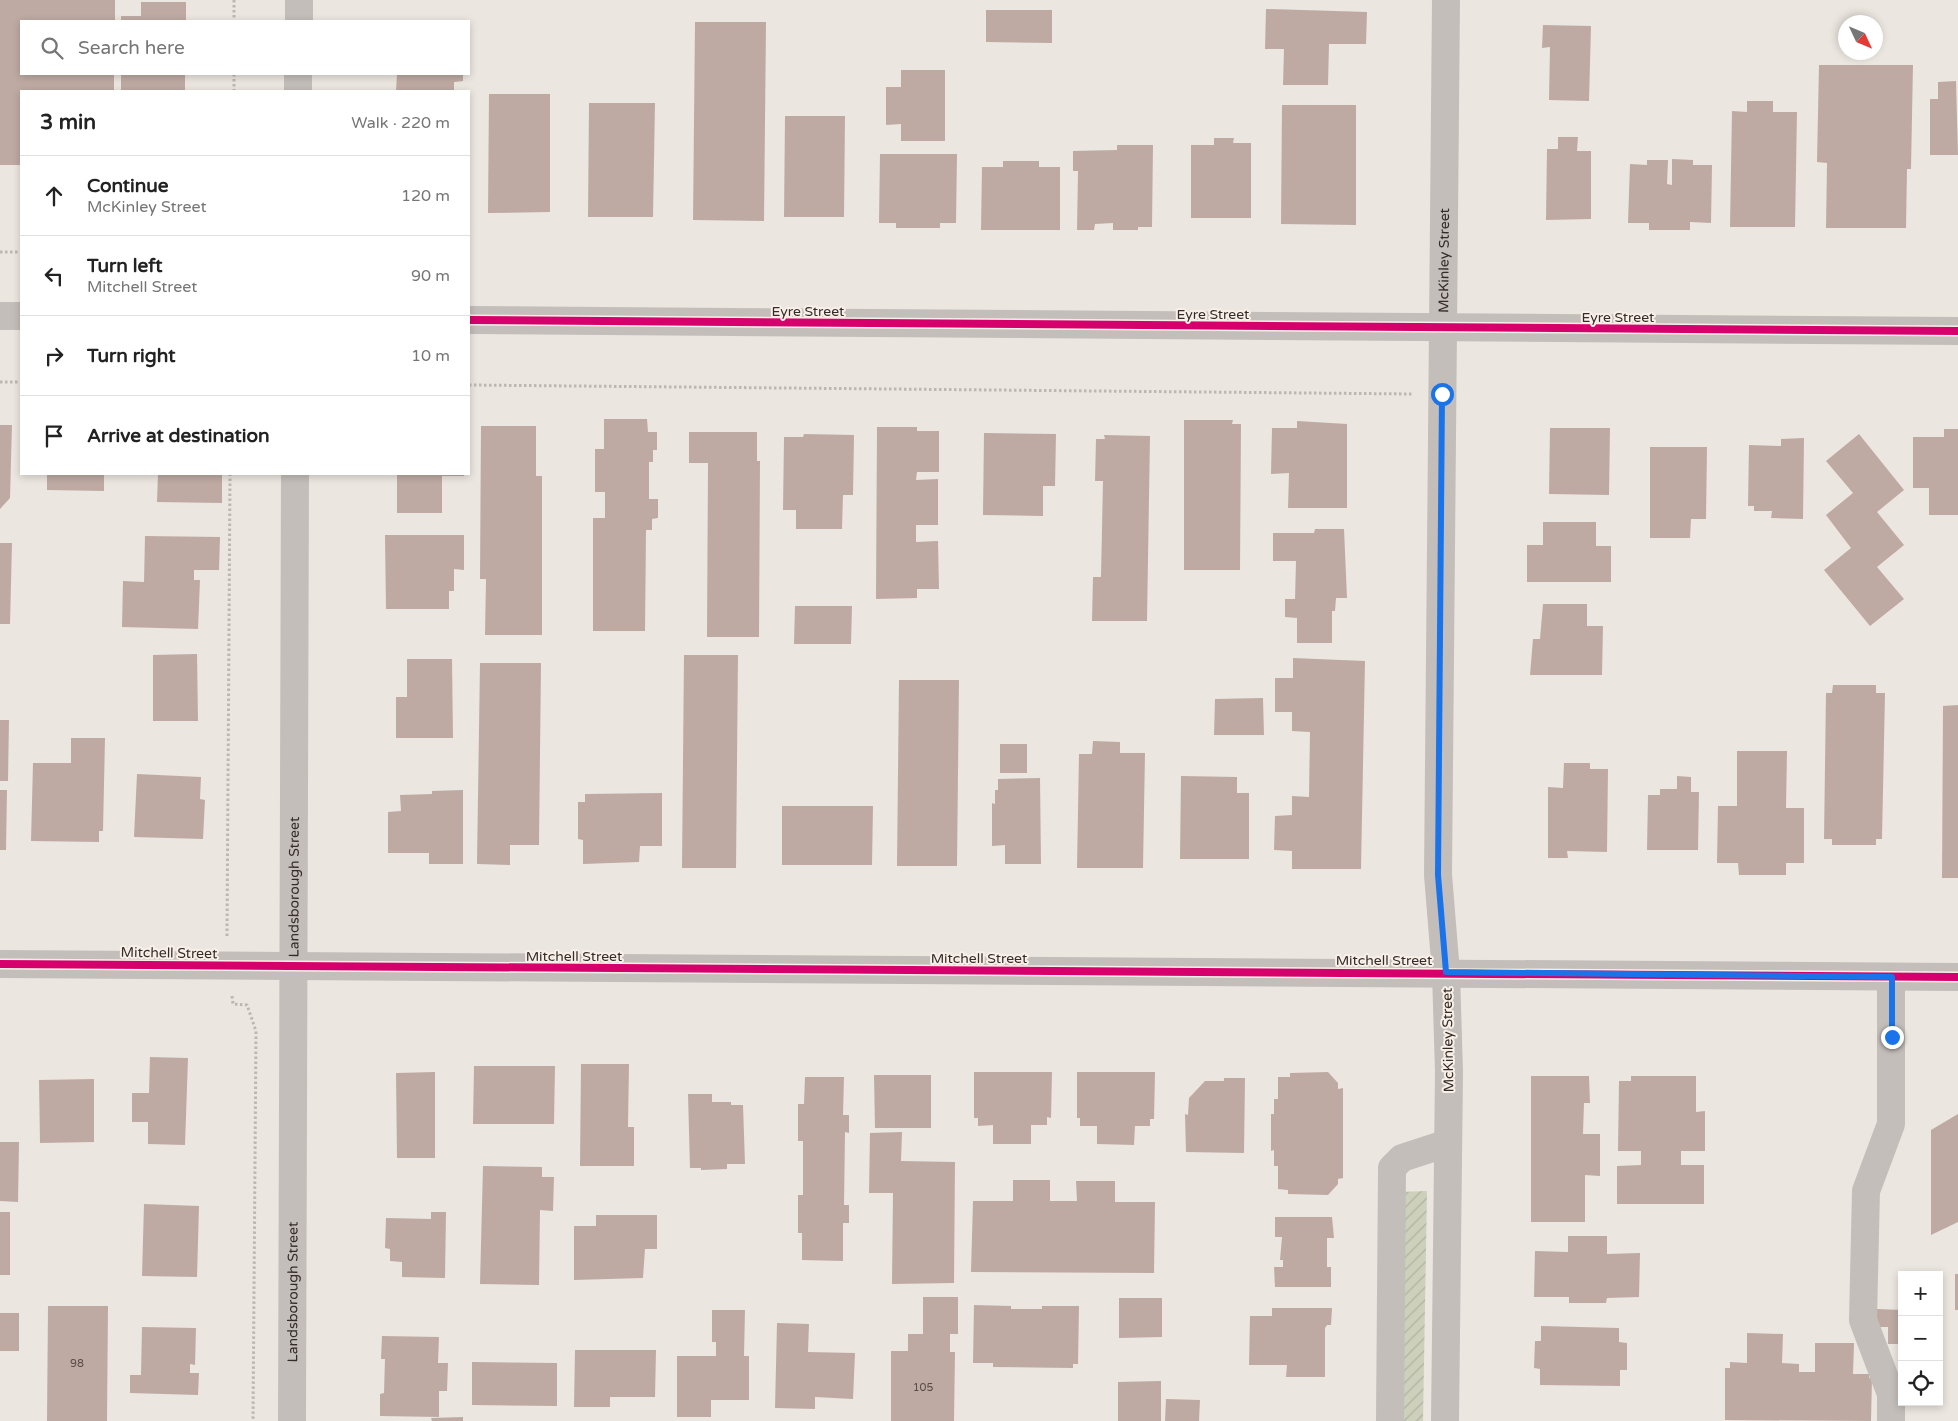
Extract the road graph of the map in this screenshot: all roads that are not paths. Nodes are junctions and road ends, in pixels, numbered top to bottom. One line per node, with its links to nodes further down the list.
1 (299, 0): 3 (street)
2 (1446, 0): 9 (street, McKinley Street)
3 (299, 20)
4 (298, 75): 5 (street)
5 (298, 90)
6 (0, 316): 7 (street)
7 (20, 316)
8 (470, 320): 9 (street, Eyre Street)
9 (1443, 328): 10 (street, Eyre Street); 14 (street, McKinley Street)
10 (1958, 332)
11 (295, 475): 13 (street, Landsborough Street)
12 (0, 964): 13 (street, Mitchell Street)
13 (292, 967): 14 (street, Mitchell Street); 18 (street, Landsborough Street)
14 (1446, 972): 15 (street, Mitchell Street); 17 (street, McKinley Street)
15 (1892, 977): 16 (street, Mitchell Street); 21 (street)
16 (1958, 977)
17 (1448, 1143): 19 (street); 20 (street, McKinley Street)
18 (292, 1421)
19 (1390, 1421)
20 (1445, 1421)
21 (1890, 1421)

